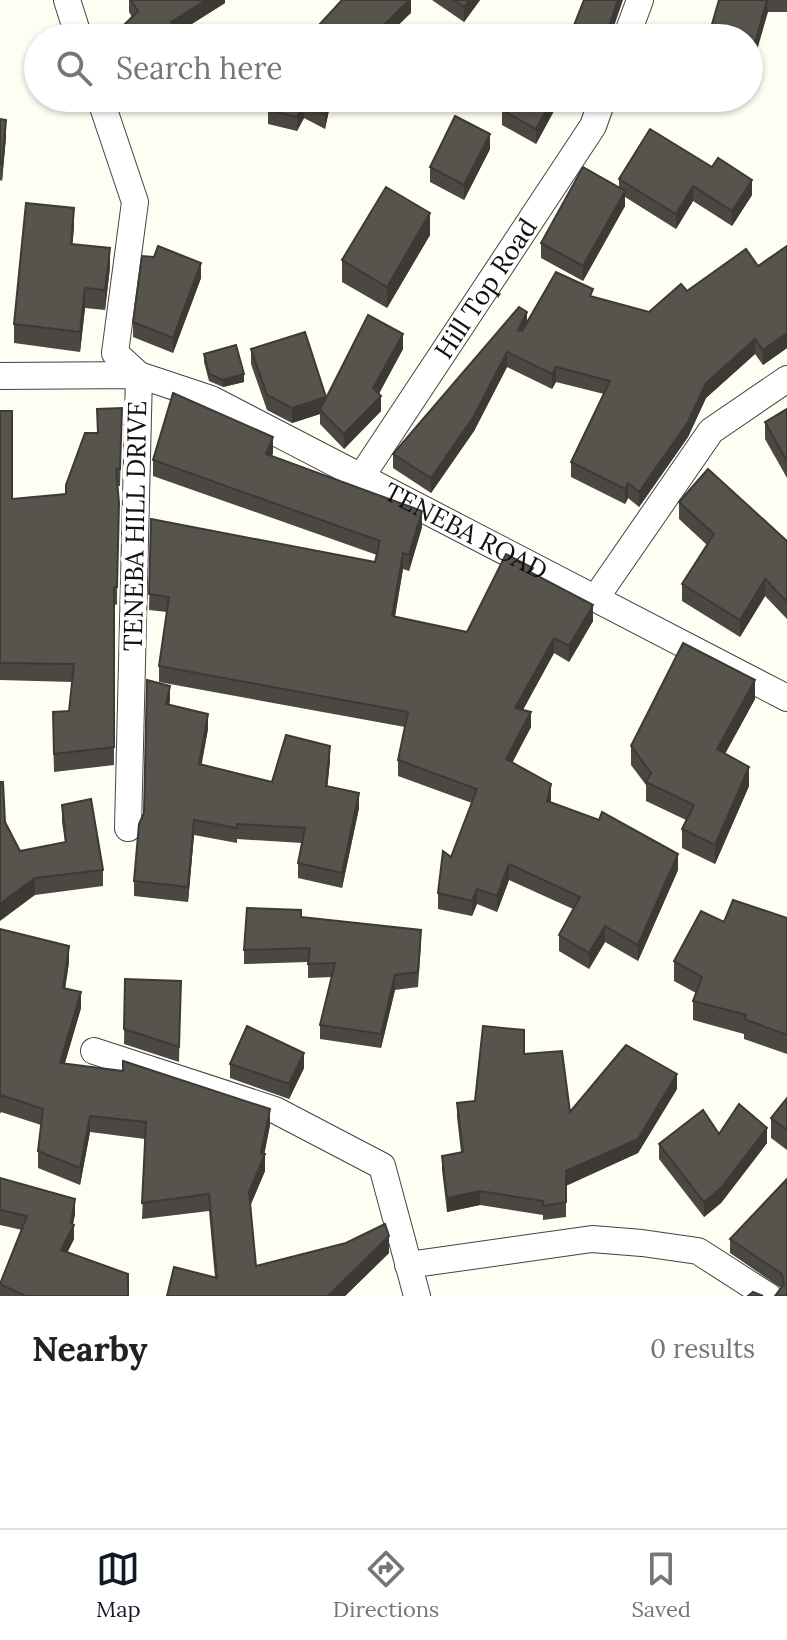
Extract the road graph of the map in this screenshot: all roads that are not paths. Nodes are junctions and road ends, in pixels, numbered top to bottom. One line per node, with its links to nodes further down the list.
1 (67, 0): 3 (street)
2 (640, 0): 4 (street)
3 (75, 24)
4 (631, 24)
5 (105, 112): 7 (street, TENEBA HILL DRIVE)
6 (598, 112): 10 (street, Hill Top Road)
7 (139, 375): 8 (street); 10 (street, TENEBA ROAD); 13 (street, TENEBA HILL DRIVE)
8 (0, 376)
9 (787, 379): 11 (street)
10 (361, 477): 11 (street, TENEBA ROAD)
11 (595, 599): 12 (street, TENEBA ROAD)
12 (787, 698)
13 (128, 828)
14 (94, 1051): 15 (street)
15 (408, 1265): 16 (street); 17 (street)
16 (417, 1296)
17 (768, 1296)

